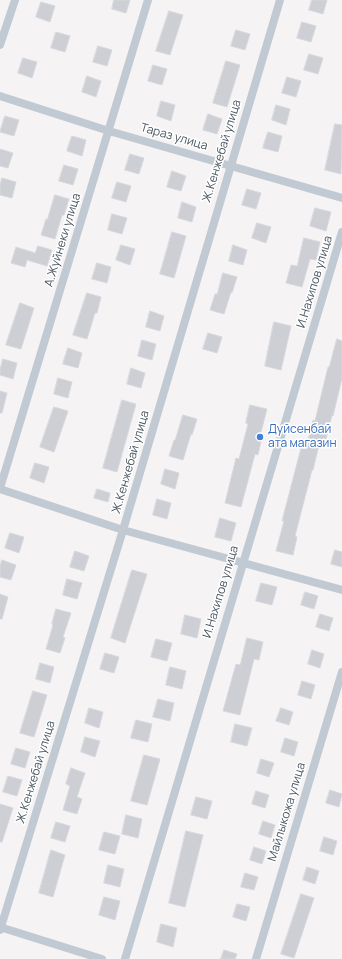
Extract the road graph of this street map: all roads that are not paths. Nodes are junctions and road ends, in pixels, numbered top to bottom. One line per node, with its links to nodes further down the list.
1 (15, 0): 4 (street)
2 (148, 0): 6 (street, А.Жуйнеки улица)
3 (280, 0): 7 (street, Ж.Кенжебай улица)
4 (0, 45)
5 (0, 96): 6 (street, Тараз улица)
6 (109, 131): 7 (street, Тараз улица); 10 (street, А.Жуйнеки улица)
7 (230, 166): 8 (street, Тараз улица); 11 (street, Ж.Кенжебай улица)
8 (342, 198)
9 (342, 232): 12 (street, И.Нахипов улица)
10 (0, 488): 11 (street)
11 (123, 530): 12 (street); 15 (street, Ж.Кенжебай улица)
12 (242, 563): 13 (street); 17 (street, И.Нахипов улица)
13 (342, 590)
14 (342, 672): 18 (street, Майлыкожа улица)
15 (0, 928): 16 (street)
16 (102, 959)
17 (125, 959)
18 (256, 959)

